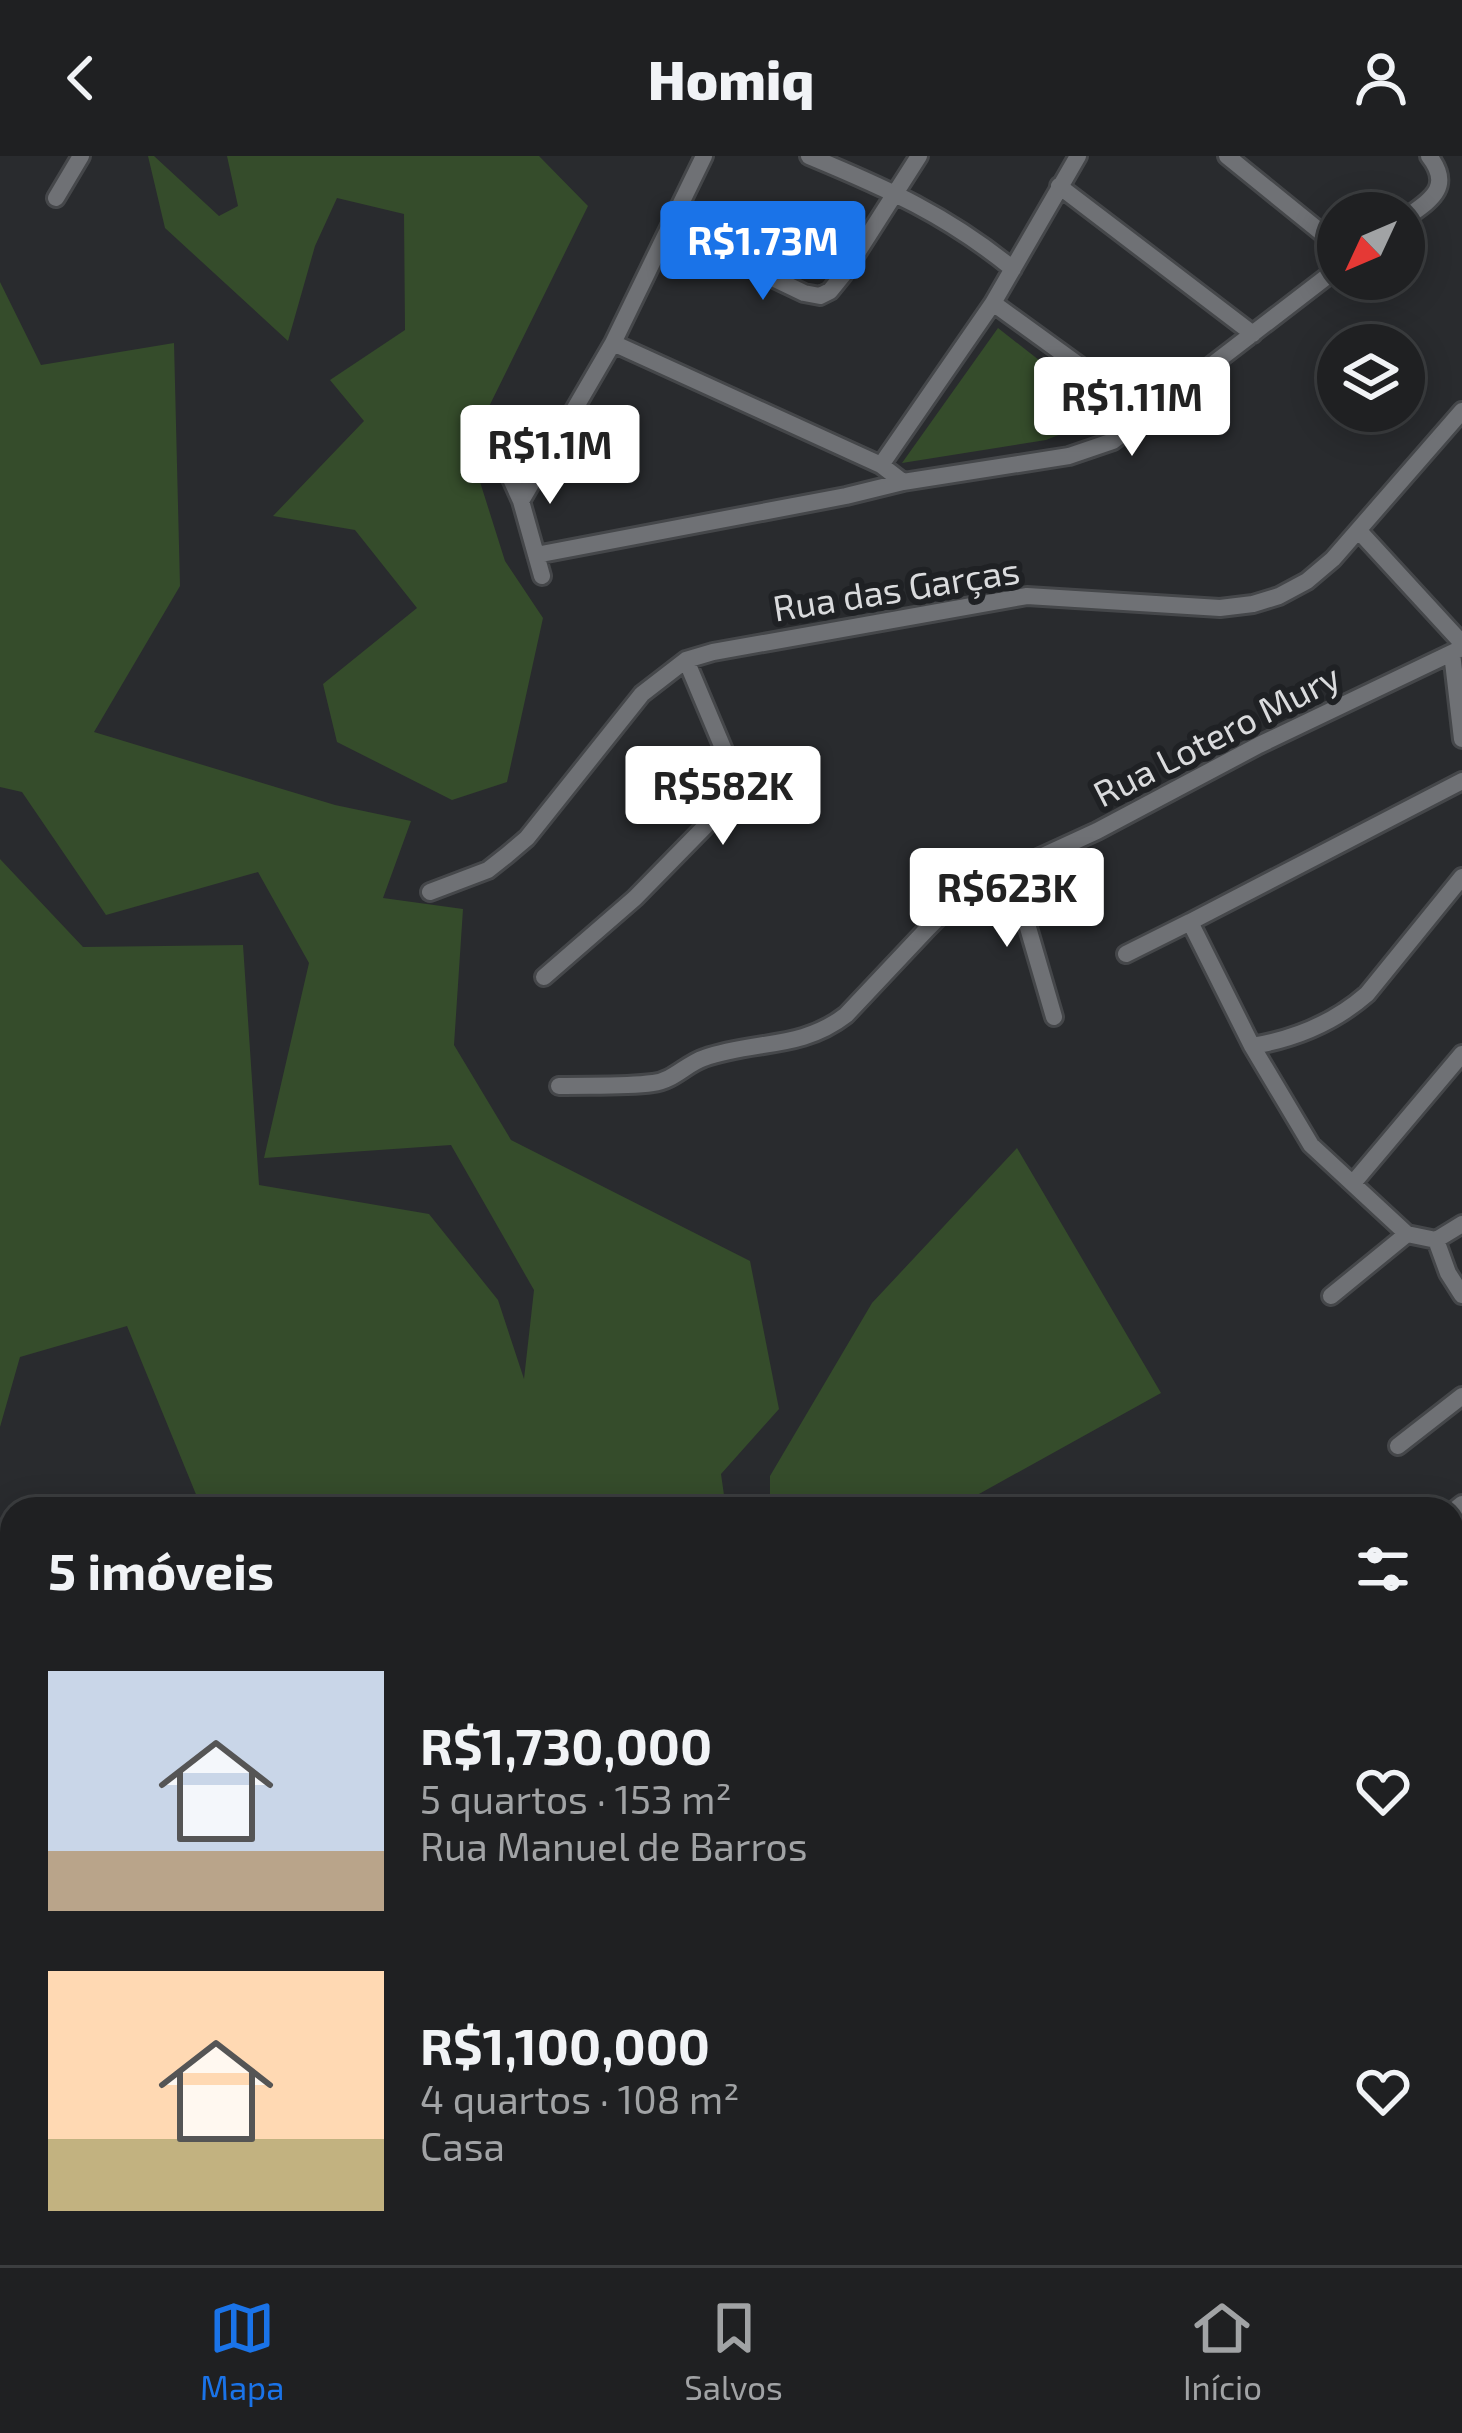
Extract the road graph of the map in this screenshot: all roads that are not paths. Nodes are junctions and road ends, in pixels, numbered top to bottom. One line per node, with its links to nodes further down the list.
1 (81, 156): 10 (street)
2 (704, 156): 12 (street)
3 (809, 156): 9 (street)
4 (919, 156): 9 (street)
5 (1078, 156): 8 (street)
6 (1226, 156): 13 (street)
7 (1429, 156): 11 (street)
8 (1059, 186): 14 (street); 17 (street)
9 (896, 192): 12 (street); 14 (street)
10 (56, 198)
11 (1425, 203)
12 (670, 229): 18 (street)
13 (1317, 229)
14 (1013, 269): 16 (street)
15 (1317, 284): 17 (street)
16 (993, 303): 20 (street); 22 (street)
17 (1253, 334): 20 (street)
18 (613, 343): 22 (street); 24 (street)
19 (1462, 411): 25 (street, Rua das Garças)
20 (1149, 416): 23 (street)
21 (502, 459): 24 (street)
22 (881, 466): 23 (street)
23 (903, 482): 26 (street)
24 (521, 502): 26 (street)
25 (1359, 531): 28 (street); 29 (street, Rua das Garças)
26 (536, 555): 27 (street)
27 (542, 576)
28 (1459, 648): 30 (street); 32 (street, Rua Lotero Mury)
29 (686, 660): 34 (street, Rua das Garças); 37 (street)
30 (1462, 739)
31 (1462, 781): 35 (street)
32 (1011, 869): 38 (street); 41 (street, Rua Lotero Mury)
33 (1462, 877): 39 (street)
34 (430, 892)
35 (1190, 922): 36 (street); 39 (street)
36 (1126, 954)
37 (544, 977)
38 (1054, 1017)
39 (1252, 1046): 42 (street)
40 (1462, 1054): 42 (street)
41 (559, 1086)
42 (1354, 1182): 44 (street)
43 (1462, 1224): 45 (street)
44 (1407, 1234): 45 (street); 47 (street)
45 (1436, 1240): 46 (street)
46 (1462, 1295)
47 (1331, 1296)
48 (1462, 1396): 49 (street)
49 (1398, 1446)

